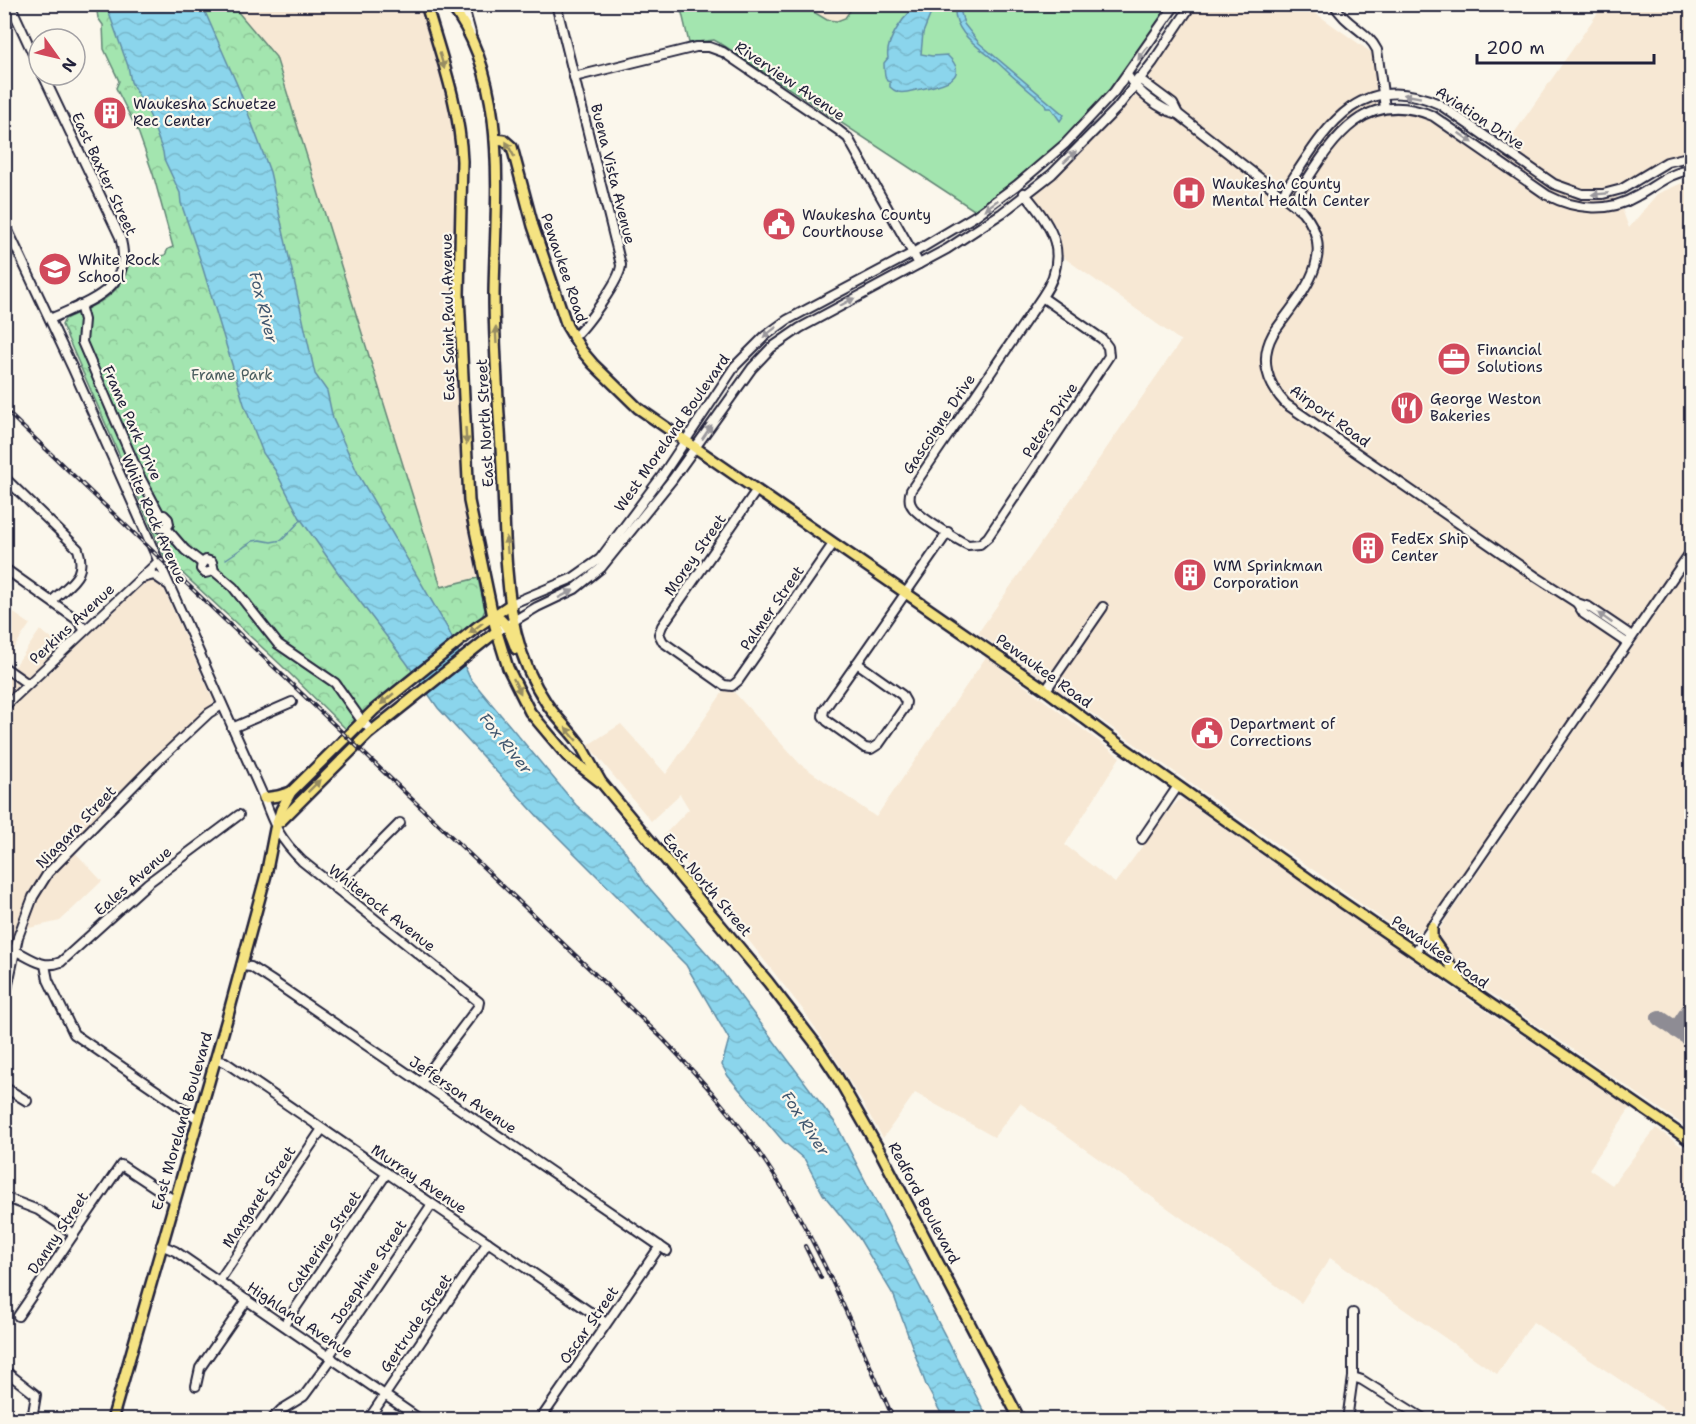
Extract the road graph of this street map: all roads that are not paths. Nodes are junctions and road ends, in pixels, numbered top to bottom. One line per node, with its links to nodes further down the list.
1 (10, 4): 12 (street)
2 (426, 4): 67 (main road, East Saint Paul Avenue, one-way to 67)
3 (450, 4): 11 (main road, East North Street)
4 (463, 4): 11 (street, East North Street)
5 (556, 4): 14 (street, Buena Vista Avenue)
6 (1176, 4): 9 (street, West Moreland Boulevard)
7 (1192, 4): 10 (street, West Moreland Boulevard)
8 (1334, 4): 18 (street)
9 (1168, 17): 10 (street); 13 (street, West Moreland Boulevard, one-way to 13)
10 (1179, 25): 15 (street, West Moreland Boulevard)
11 (473, 40): 23 (main road, East North Street)
12 (27, 41)
13 (1127, 75): 15 (street, Airport Road); 16 (street, Airport Road); 20 (street, West Moreland Boulevard)
14 (574, 77): 41 (street, Riverview Avenue); 46 (street, Buena Vista Avenue)
15 (1141, 79): 16 (street, West Moreland Boulevard); 21 (street, Airport Road)
16 (1135, 86): 21 (street, Airport Road); 22 (street, West Moreland Boulevard)
17 (49, 87): 44 (street, East Baxter Street)
18 (1385, 95): 19 (street); 24 (street, Aviation Drive); 25 (street, Aviation Drive, one-way to 18)
19 (1385, 108): 26 (street, Aviation Drive); 28 (street, Aviation Drive, one-way to 28)
20 (1095, 113): 22 (street); 32 (street, West Moreland Boulevard)
21 (1178, 114): 35 (street, Airport Road)
22 (1104, 122): 34 (street, West Moreland Boulevard, one-way to 22)
23 (495, 139): 46 (main road, Pewaukee Road, one-way to 23); 65 (main road, East North Street, one-way to 23)
24 (1318, 141): 26 (street); 35 (street, Aviation Drive)
25 (1500, 146): 28 (street); 29 (street, Aviation Drive)
26 (1329, 148): 37 (street, Aviation Drive)
27 (1692, 156): 33 (street, Aviation Drive)
28 (1493, 157): 31 (street, Aviation Drive)
29 (1529, 166): 31 (street); 33 (street, Aviation Drive, one-way to 29)
30 (1692, 170): 36 (street, Aviation Drive)
31 (1522, 177): 36 (street, Aviation Drive)
32 (1017, 186): 34 (street, Gascoigne Drive); 39 (street, West Moreland Boulevard, one-way to 39)
33 (1626, 188): 36 (street)
34 (1026, 195): 40 (street, West Moreland Boulevard); 43 (street, Gascoigne Drive)
35 (1282, 195): 37 (street, Airport Road)
36 (1631, 200)
37 (1292, 204): 64 (street, Airport Road)
38 (4, 222): 45 (street, White Rock Avenue)
39 (956, 228): 40 (street); 41 (street, West Moreland Boulevard)
40 (963, 239): 42 (street, West Moreland Boulevard)
41 (913, 253): 42 (street, Riverview Avenue); 47 (street, West Moreland Boulevard, one-way to 47)
42 (919, 264): 48 (street, West Moreland Boulevard, one-way to 42)
43 (1042, 297): 55 (street, Gascoigne Drive); 55 (street, Peters Drive)
44 (80, 305): 45 (street, East Baxter Street); 83 (street, Frame Park Drive)
45 (50, 319): 58 (street, White Rock Avenue)
46 (573, 338): 51 (main road, Pewaukee Road)
47 (755, 345): 48 (street); 49 (street, West Moreland Boulevard)
48 (764, 355): 50 (street, West Moreland Boulevard)
49 (710, 403): 50 (street); 51 (street, West Moreland Boulevard)
50 (721, 411): 52 (street, West Moreland Boulevard, one-way to 50)
51 (684, 442): 52 (main road, Pewaukee Road); 65 (street, West Moreland Boulevard)
52 (695, 449): 54 (main road, Pewaukee Road); 67 (street, West Moreland Boulevard, one-way to 52)
53 (4, 477): 63 (street)
54 (756, 491): 56 (main road, Pewaukee Road); 77 (street, Morey Street)
55 (948, 532): 62 (street)
56 (833, 544): 62 (main road, Pewaukee Road); 77 (street, Palmer Street)
57 (1692, 550): 69 (street)
58 (158, 562): 60 (street, Perkins Avenue); 61 (street, White Rock Avenue)
59 (4, 568): 63 (street)
60 (133, 586): 61 (street); 68 (street, Perkins Avenue)
61 (169, 586): 80 (street, White Rock Avenue)
62 (906, 592): 73 (street); 78 (main road, Pewaukee Road)
63 (52, 601): 68 (street)
64 (1576, 603): 69 (street, Airport Road, one-way to 64); 70 (street, Airport Road)
65 (511, 604): 67 (main road, West Moreland Boulevard); 67 (main road, East North Street)
66 (1103, 607): 78 (street)
67 (501, 623): 71 (main road, West Moreland Boulevard); 71 (main road, East Moreland Boulevard); 72 (main road, East North Street); 82 (main road, East North Street); 82 (main road)
68 (85, 630): 75 (street, Perkins Avenue)
69 (1632, 636): 70 (street)
70 (1627, 643): 97 (street)
71 (464, 648): 72 (main road); 76 (main road, East Moreland Boulevard); 76 (main road, East Moreland Boulevard)
72 (504, 654): 88 (main road, East North Street, one-way to 88)
73 (856, 663): 73 (street)
74 (4, 668): 75 (street)
75 (28, 684): 81 (street, Perkins Avenue)
76 (418, 684): 83 (main road, East Moreland Boulevard, one-way to 83); 85 (main road, East Moreland Boulevard)
77 (732, 686)
78 (1046, 690): 89 (main road, Pewaukee Road)
79 (292, 702): 84 (street)
80 (222, 705): 84 (street, White Rock Avenue); 99 (street, Niagara Street)
81 (4, 707)
82 (556, 716): 88 (main road, East North Street, one-way to 82)
83 (362, 722): 85 (street, Frame Park Drive); 86 (main road, East Moreland Boulevard)
84 (232, 728): 91 (street, White Rock Avenue)
85 (372, 731): 87 (main road, East Moreland Boulevard)
86 (321, 762): 87 (main road); 90 (main road, East Moreland Boulevard)
87 (329, 771): 94 (main road, East Moreland Boulevard, one-way to 87)
88 (601, 782): 105 (main road, East North Street)
89 (1178, 786): 95 (street); 100 (main road, Pewaukee Road)
90 (291, 792): 91 (main road); 94 (main road, East Moreland Boulevard)
91 (264, 798): 94 (street, White Rock Avenue)
92 (239, 815): 101 (street, Eales Avenue)
93 (400, 823): 96 (street)
94 (275, 829): 96 (street, Whiterock Avenue); 102 (main road, East Moreland Boulevard)
95 (1142, 838)
96 (335, 888): 107 (street, Whiterock Avenue)
97 (1431, 927): 100 (street); 103 (main road)
98 (4, 946): 99 (street)
99 (15, 950): 101 (street); 104 (street, Niagara Street)
100 (1415, 952): 103 (main road, Pewaukee Road)
101 (45, 965): 110 (street)
102 (241, 966): 106 (main road, East Moreland Boulevard); 107 (street, Jefferson Avenue)
103 (1465, 987): 112 (main road, Pewaukee Road)
104 (4, 1002)
105 (788, 1007): 138 (main road, Redford Boulevard)
106 (215, 1060): 110 (main road, East Moreland Boulevard); 111 (street, Murray Avenue)
107 (421, 1082): 120 (street, Jefferson Avenue)
108 (4, 1087): 109 (street)
109 (27, 1101)
110 (198, 1119): 115 (main road, East Moreland Boulevard)
111 (322, 1129): 113 (street, Murray Avenue); 121 (street, Margaret Street)
112 (1692, 1142)
113 (387, 1173): 116 (street, Murray Avenue); 126 (street, Catherine Street)
114 (4, 1197): 117 (street)
115 (174, 1200): 117 (street, Danny Street); 119 (main road, East Moreland Boulevard)
116 (432, 1204): 118 (street, Murray Avenue); 127 (street, Josephine Street)
117 (74, 1234): 124 (street, Danny Street)
118 (488, 1242): 125 (street, Murray Avenue); 131 (street, Gertrude Street)
119 (161, 1245): 121 (street, Highland Avenue); 133 (main road, East Moreland Boulevard)
120 (663, 1248): 125 (street, Oscar Street)
121 (219, 1281): 122 (street, Highland Avenue)
122 (247, 1300): 126 (street, Highland Avenue); 130 (street)
123 (1353, 1313): 129 (street)
124 (18, 1316)
125 (606, 1323): 137 (street, Oscar Street)
126 (284, 1326): 127 (street, Highland Avenue)
127 (330, 1357): 131 (street, Highland Avenue); 134 (street, Josephine Street)
128 (4, 1370): 132 (street)
129 (1353, 1377): 139 (street); 140 (street)
130 (196, 1386)
131 (384, 1394): 135 (street, Gertrude Street); 136 (street, Highland Avenue)
132 (32, 1419)
133 (112, 1419)
134 (271, 1419)
135 (368, 1419)
136 (421, 1419)
137 (540, 1419)
138 (1020, 1419)
139 (1347, 1419)
140 (1426, 1419)

